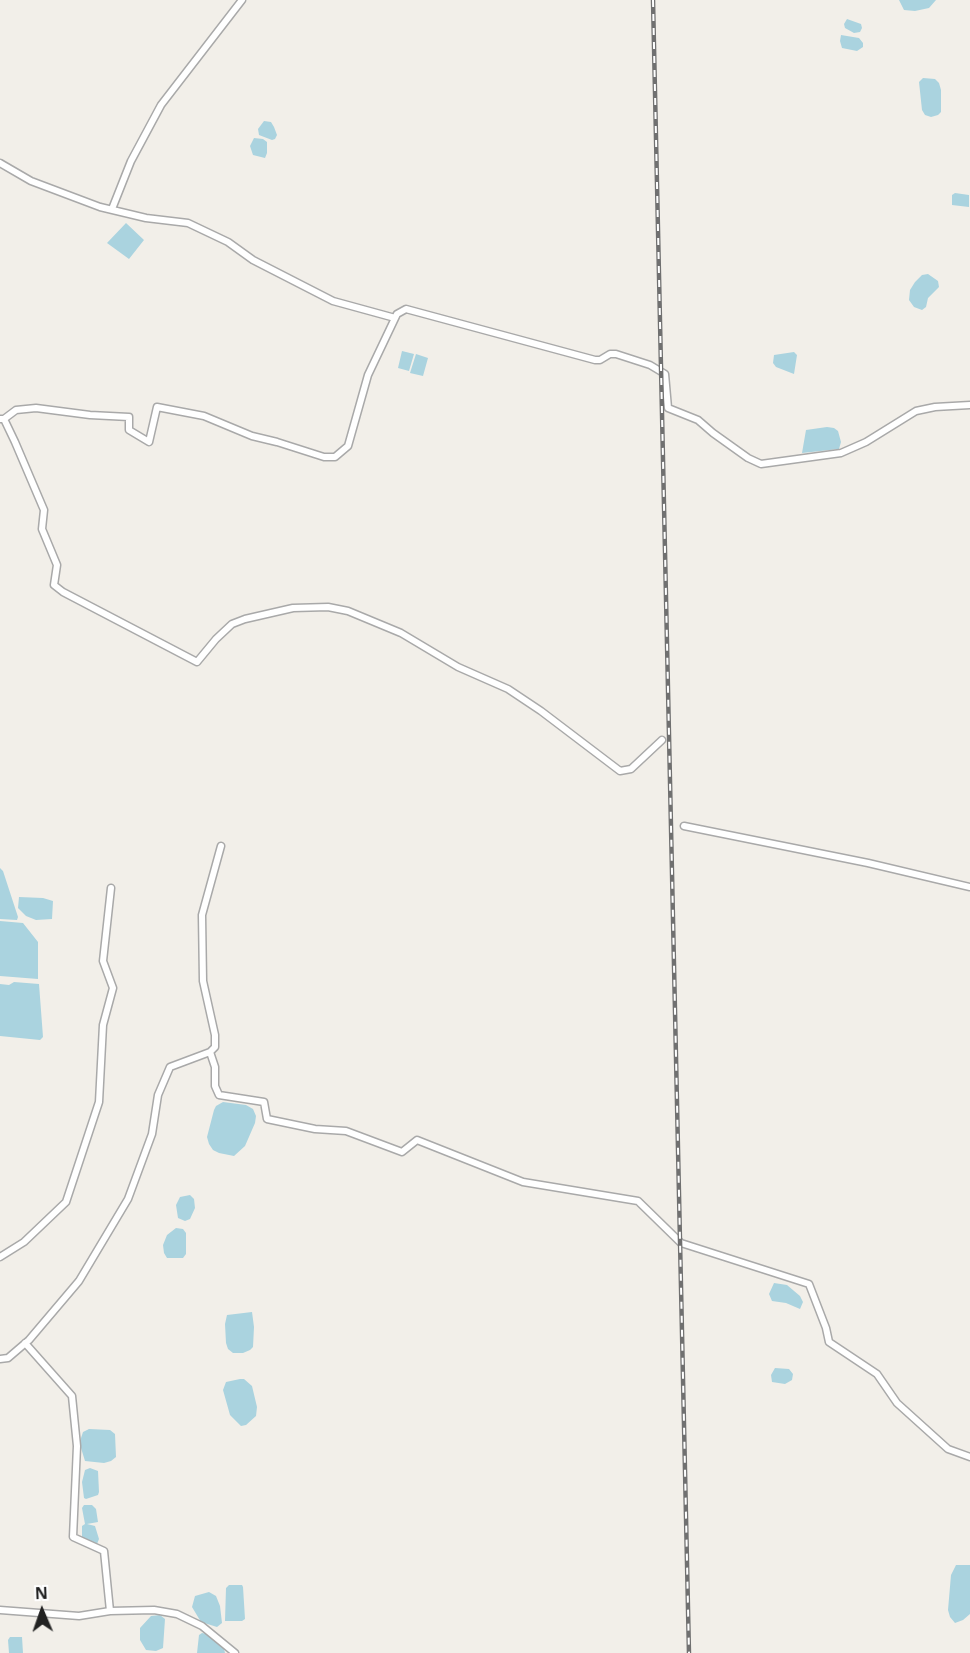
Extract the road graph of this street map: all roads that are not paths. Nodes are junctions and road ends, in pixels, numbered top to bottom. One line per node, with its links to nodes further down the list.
1 (242, 0): 3 (street)
2 (0, 163): 3 (street)
3 (112, 209): 4 (street)
4 (395, 318): 5 (street); 6 (street)
5 (970, 405)
6 (2, 419): 7 (street)
7 (662, 740)
8 (684, 826): 10 (street)
9 (221, 846): 12 (street)
10 (970, 887)
11 (111, 888): 13 (street)
12 (210, 1052): 14 (street); 16 (street)
13 (0, 1257)
14 (25, 1343): 15 (street); 18 (street)
15 (0, 1359)
16 (970, 1457)
17 (0, 1610): 18 (street)
18 (110, 1611): 19 (street)
19 (236, 1653)

